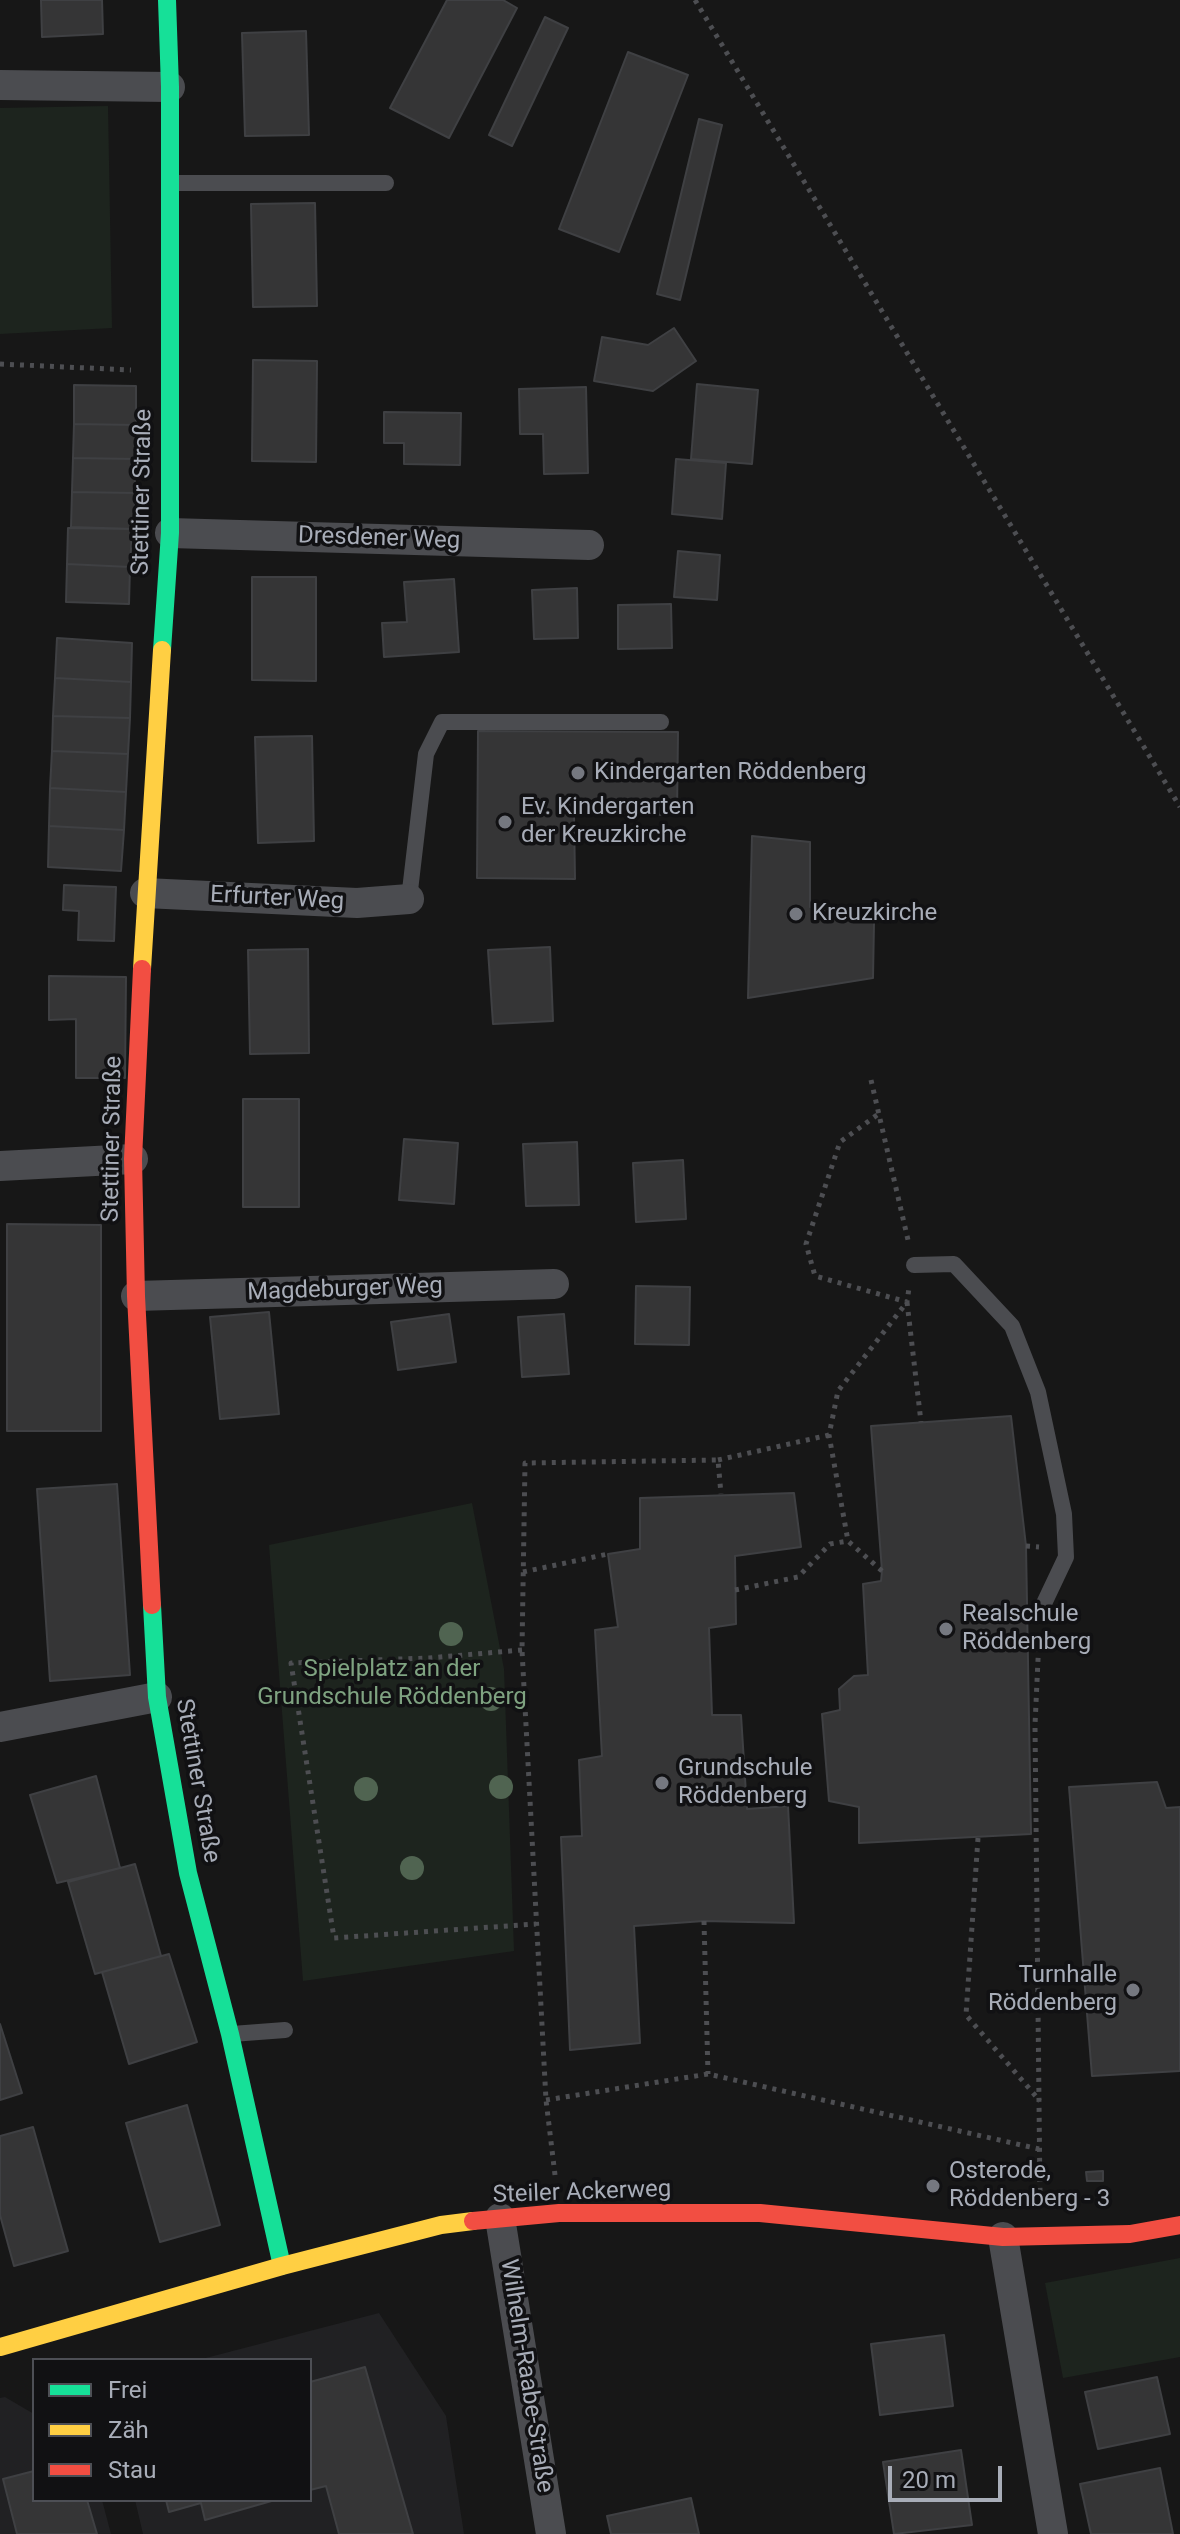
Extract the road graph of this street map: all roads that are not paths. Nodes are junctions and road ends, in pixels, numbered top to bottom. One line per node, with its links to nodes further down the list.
1 (167, 0): 3 (street, Stettiner Straße)
2 (0, 85): 3 (street)
3 (170, 87): 4 (street, Stettiner Straße)
4 (170, 183): 5 (lane); 6 (street, Stettiner Straße)
5 (386, 183)
6 (170, 533): 7 (street, Dresdener Weg); 9 (street, Stettiner Straße)
7 (589, 545)
8 (661, 722): 10 (lane)
9 (145, 893): 10 (street, Erfurter Weg); 11 (street, Stettiner Straße)
10 (409, 899)
11 (133, 1159): 12 (street); 15 (street, Stettiner Straße)
12 (0, 1166)
13 (914, 1265): 16 (lane)
14 (554, 1284): 15 (street, Magdeburger Weg)
15 (136, 1296): 17 (street, Stettiner Straße)
16 (1039, 1614)
17 (157, 1697): 18 (street); 20 (street, Stettiner Straße)
18 (0, 1727)
19 (285, 2030): 20 (lane)
20 (230, 2034): 24 (street, Stettiner Straße)
21 (500, 2218): 23 (street, Steiler Ackerweg); 24 (street, Steiler Ackerweg); 26 (street, Wilhelm-Raabe-Straße)
22 (1180, 2225): 23 (street, Steiler Ackerweg)
23 (1003, 2237): 27 (street)
24 (282, 2266): 25 (street, Steiler Ackerweg)
25 (0, 2347)
26 (551, 2534)
27 (1053, 2534)

